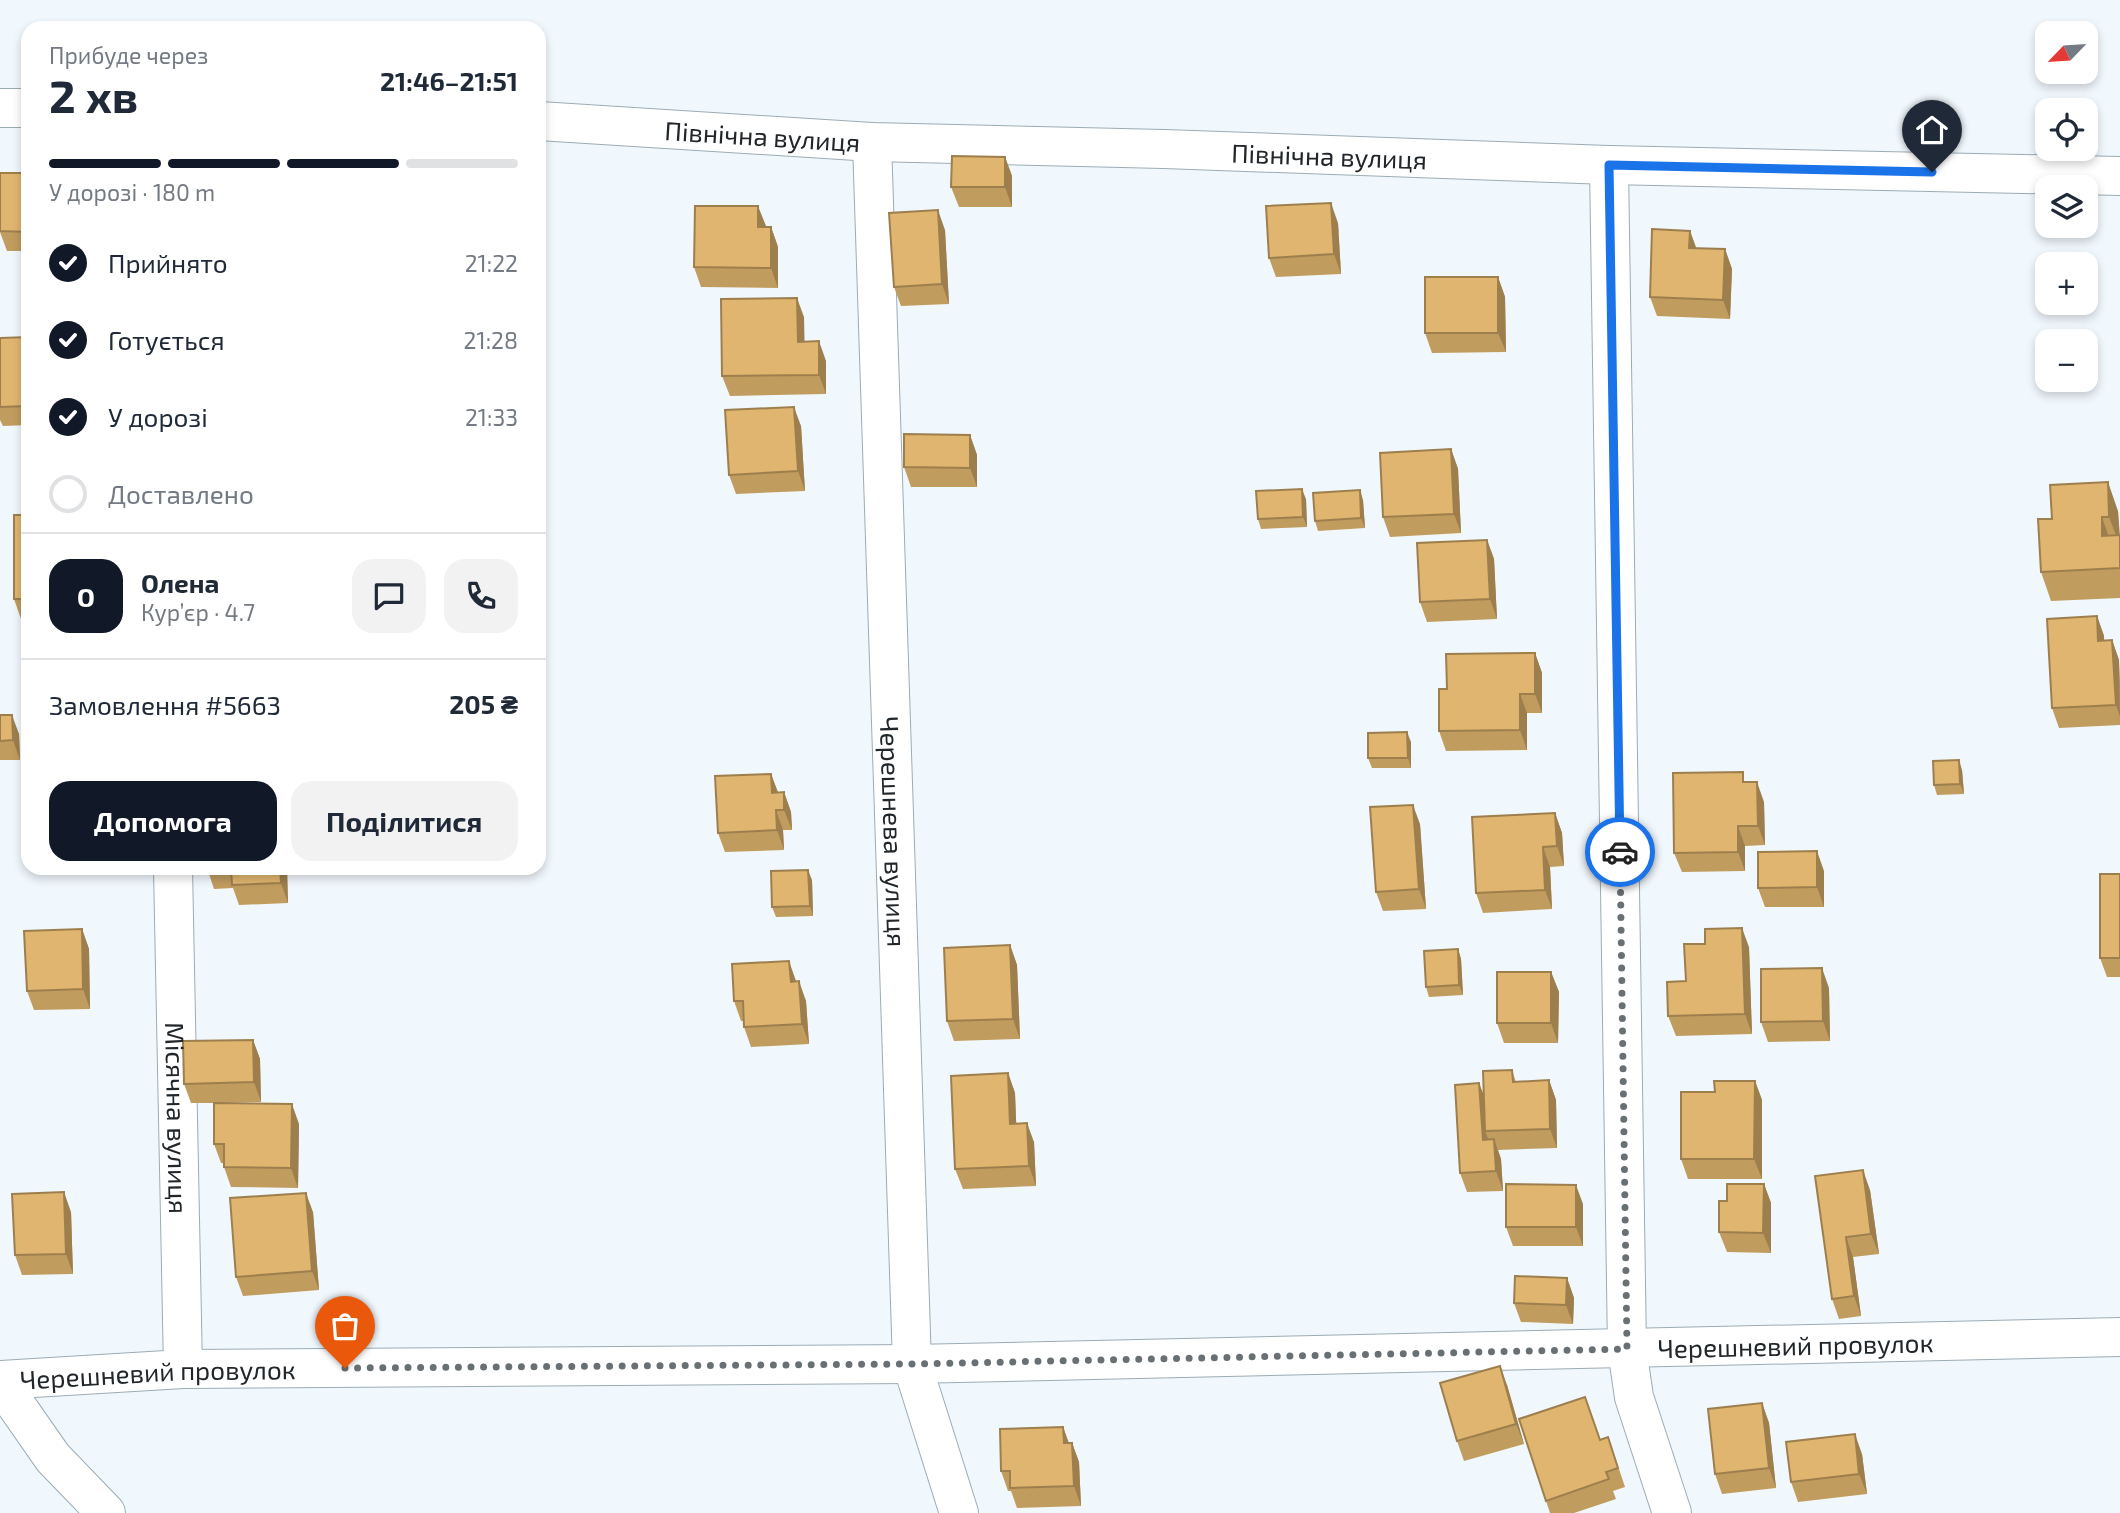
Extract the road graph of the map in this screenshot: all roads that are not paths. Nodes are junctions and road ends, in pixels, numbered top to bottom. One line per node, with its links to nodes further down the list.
1 (0, 108): 2 (street)
2 (21, 108)
3 (546, 121): 4 (street, Північна вулиця)
4 (872, 142): 5 (street, Північна вулиця); 10 (street, Черешнева вулиця)
5 (1609, 165): 6 (street, Північна вулиця); 9 (street)
6 (2120, 176)
7 (173, 875): 11 (street, Місячна вулиця)
8 (2120, 1337): 9 (street, Черешневий провулок)
9 (1627, 1349): 10 (street, Черешневий провулок); 15 (street)
10 (912, 1364): 11 (street, Черешневий провулок); 14 (street, Черешнева вулиця)
11 (183, 1369): 12 (street, Черешневий провулок)
12 (0, 1381): 13 (street)
13 (106, 1513)
14 (959, 1513)
15 (1672, 1513)

